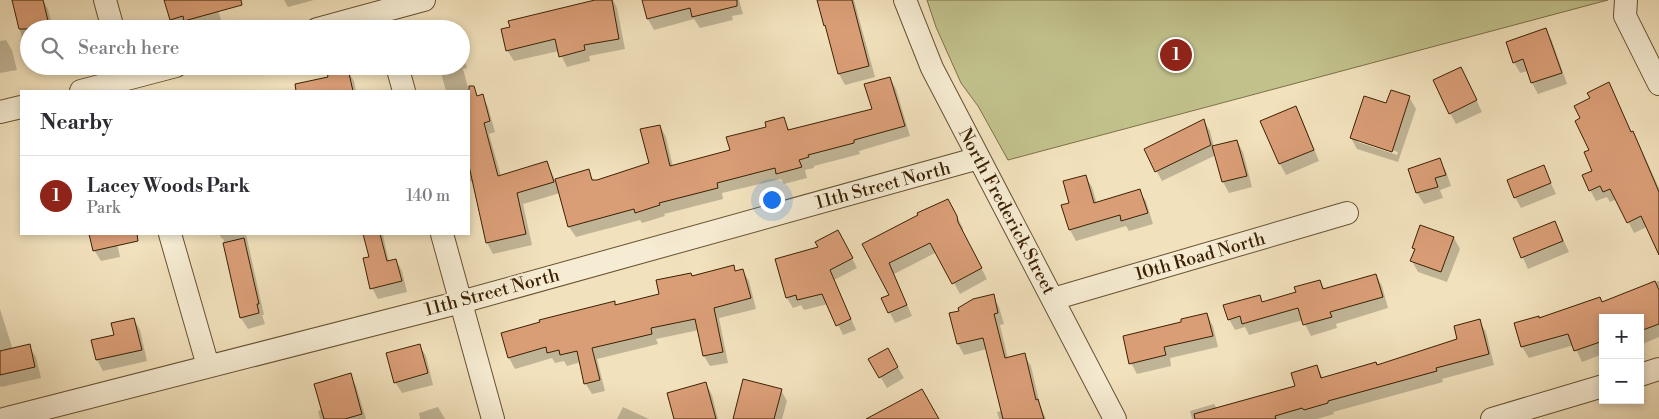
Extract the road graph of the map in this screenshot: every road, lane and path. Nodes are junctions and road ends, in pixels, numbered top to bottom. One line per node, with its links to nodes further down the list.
1 (105, 0): 6 (street)
2 (424, 0): 5 (street)
3 (905, 0): 16 (street, North Frederick Street)
4 (1625, 8): 11 (street)
5 (383, 13): 7 (street)
6 (111, 20)
7 (354, 20)
8 (141, 75): 10 (street)
9 (400, 75): 13 (street)
10 (126, 79): 12 (street)
11 (1659, 84)
12 (85, 90)
13 (404, 90)
14 (20, 106): 15 (street)
15 (0, 112)
16 (979, 158): 20 (street, North Frederick Street); 21 (street, 11th Street North)
17 (1348, 213): 20 (street, 10th Road North)
18 (170, 235): 22 (street)
19 (442, 235): 21 (street)
20 (1053, 299): 28 (street, North Frederick Street)
21 (460, 302): 22 (street, 11th Street North); 27 (street)
22 (208, 366): 26 (street, 11th Street North)
23 (1659, 369): 24 (street)
24 (1644, 374)
25 (1599, 387): 29 (street)
26 (4, 419)
27 (493, 419)
28 (1115, 419)
29 (1492, 419)

